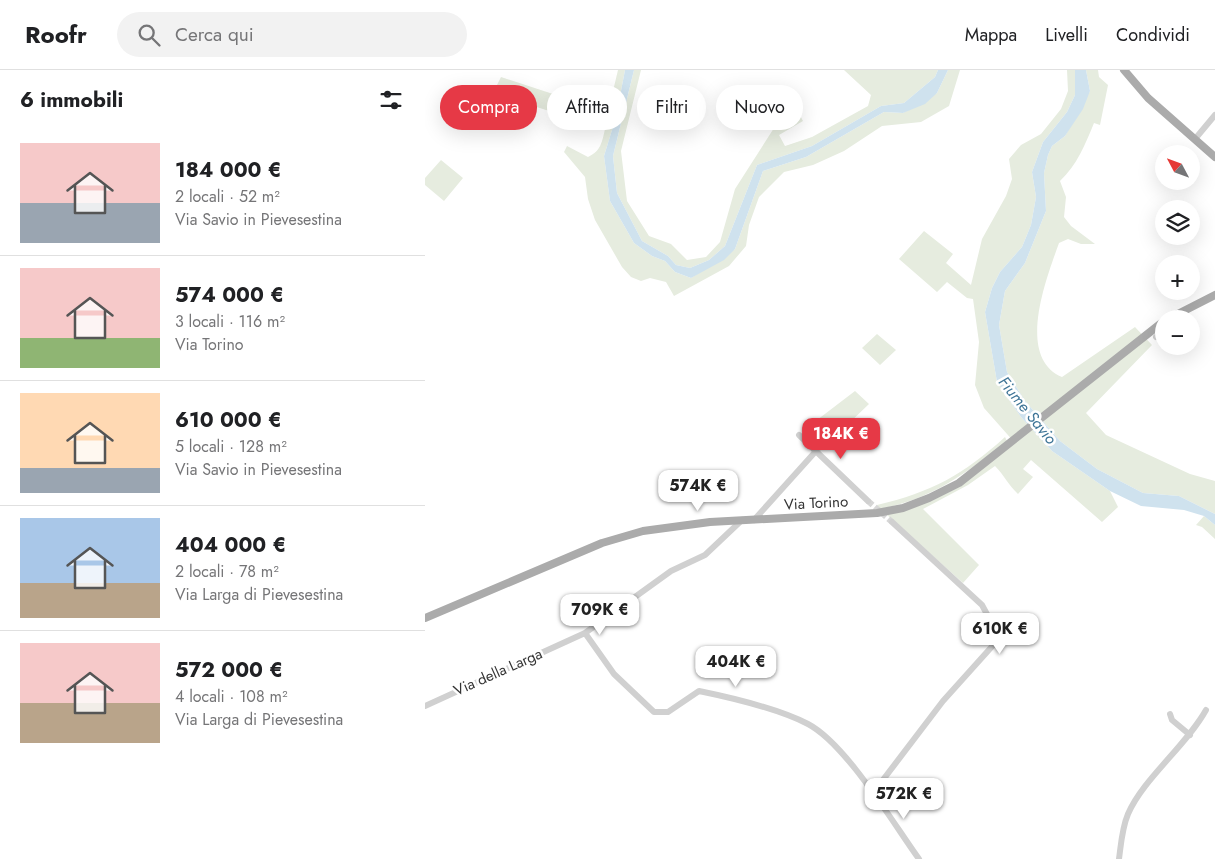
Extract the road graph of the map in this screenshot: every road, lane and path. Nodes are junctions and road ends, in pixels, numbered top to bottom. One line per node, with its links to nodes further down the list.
1 (1124, 70): 3 (main road)
2 (1215, 115): 3 (street)
3 (1195, 139): 4 (main road)
4 (1215, 157)
5 (1215, 295): 6 (main road)
6 (1190, 310)
7 (1155, 328): 12 (main road, Via Torino)
8 (799, 435): 9 (street)
9 (816, 451): 10 (street); 12 (street)
10 (868, 501)
11 (743, 520): 12 (main road, Via Torino); 14 (main road, Via Torino); 15 (street, Via della Larga)
12 (754, 520)
13 (892, 522): 20 (street)
14 (425, 618)
15 (585, 633): 16 (street, Via della Larga); 20 (street)
16 (425, 706)
17 (1206, 710): 19 (street)
18 (1170, 714): 19 (street)
19 (1189, 735): 22 (street)
20 (873, 793): 21 (street)
21 (919, 859)
22 (1119, 859)

